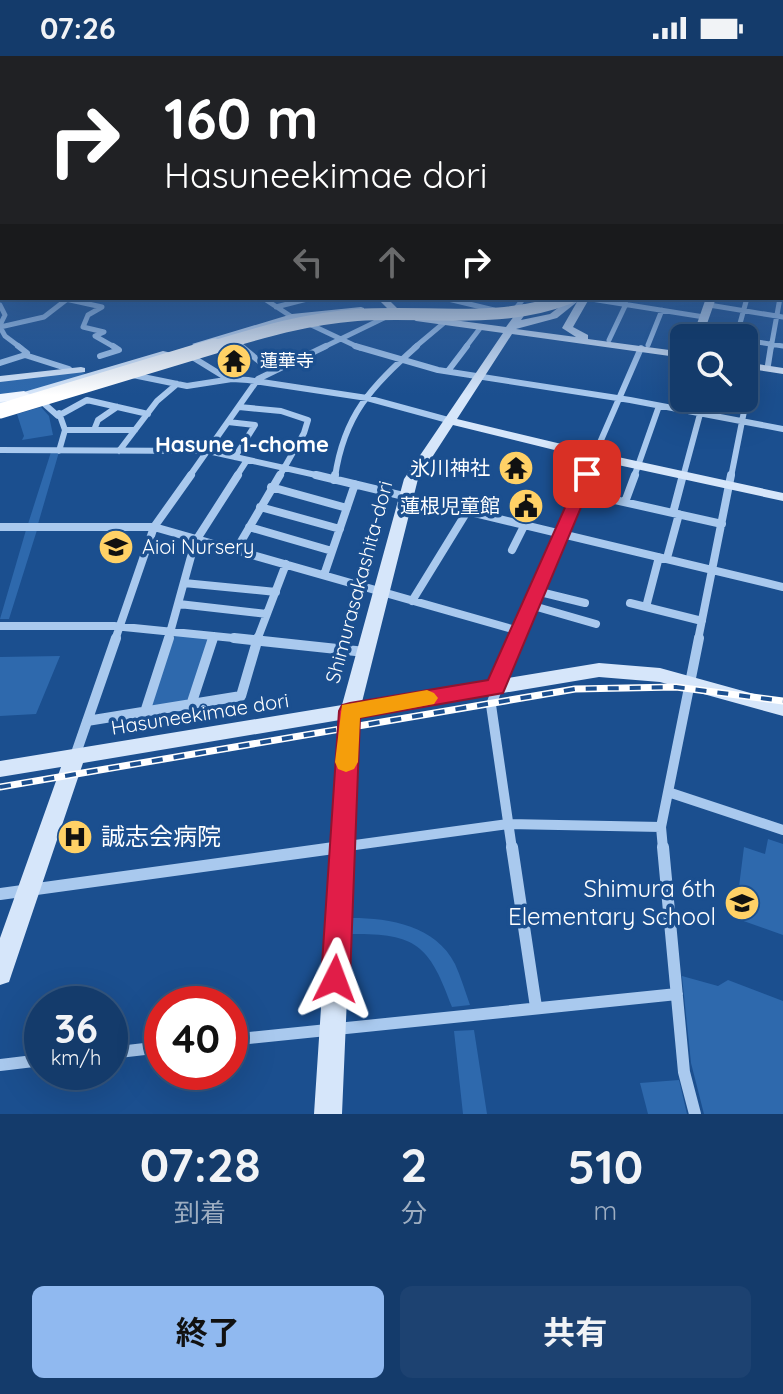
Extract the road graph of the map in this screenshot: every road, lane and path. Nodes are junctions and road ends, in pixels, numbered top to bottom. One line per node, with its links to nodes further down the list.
1 (63, 300): 29 (street)
2 (80, 300): 43 (street)
3 (266, 300): 18 (street)
4 (303, 300): 18 (street)
5 (452, 300): 19 (street)
6 (545, 300): 14 (main road)
7 (551, 300): 64 (highway, bridge)
8 (564, 300): 64 (highway, bridge)
9 (574, 300): 30 (main road)
10 (583, 300): 32 (main road)
11 (598, 300): 15 (street)
12 (747, 300): 21 (street)
13 (710, 302): 21 (street); 25 (main road)
14 (522, 304): 19 (main road); 30 (main road, Shimurasakashita-dori)
15 (626, 304): 20 (street); 33 (street)
16 (0, 305): 29 (street)
17 (389, 305): 22 (main road); 24 (main road); 26 (main road); 35 (street)
18 (276, 307): 24 (street)
19 (494, 310): 22 (main road)
20 (662, 310): 25 (street); 39 (street)
21 (744, 311): 23 (street); 28 (street)
22 (444, 316): 30 (main road); 31 (main road); 45 (street)
23 (780, 316): 37 (street)
24 (292, 317): 53 (main road)
25 (704, 317): 27 (main road)
26 (307, 323): 34 (main road); 35 (street)
27 (702, 324)
28 (739, 324)
29 (0, 326): 42 (street)
30 (513, 326): 31 (main road); 32 (main road); 39 (main road); 55 (main road, Shimurasakashita-dori)
31 (481, 327): 52 (street)
32 (586, 337): 33 (main road)
33 (609, 340): 39 (main road)
34 (234, 341): 41 (main road); 49 (street)
35 (338, 342): 45 (street); 49 (street)
36 (758, 342): 37 (street)
37 (773, 344): 38 (street); 47 (street)
38 (783, 346)
39 (645, 347): 40 (main road); 62 (street)
40 (670, 351)
41 (189, 354): 54 (main road); 57 (street)
42 (25, 355): 44 (street); 50 (street)
43 (100, 356)
44 (0, 363)
45 (397, 363): 52 (street); 61 (street)
46 (758, 365): 47 (main road)
47 (768, 365): 51 (main road)
48 (758, 366): 51 (main road)
49 (277, 368): 58 (street)
50 (69, 369)
51 (783, 370)
52 (448, 371): 55 (street)
53 (94, 374): 56 (main road); 60 (main road)
54 (128, 374): 59 (street); 63 (main road)
55 (478, 376): 62 (street); 73 (main road, Shimurasakashita-dori)
56 (0, 379)
57 (228, 379): 58 (street); 59 (street)
58 (257, 381): 61 (street); 68 (street)
59 (177, 384): 70 (street)
60 (24, 395): 64 (main road)
61 (367, 398): 73 (street); 90 (street)
62 (620, 398): 66 (street); 84 (street)
63 (39, 400): 64 (main road); 72 (street)
64 (0, 406)
65 (53, 406): 72 (street)
66 (659, 406): 71 (street); 87 (street)
67 (117, 407): 70 (street); 72 (street); 78 (street)
68 (239, 407): 75 (street); 88 (street)
69 (743, 412): 74 (street)
70 (148, 414): 79 (street)
71 (700, 414): 74 (street); 89 (street)
72 (61, 415): 77 (street)
73 (448, 420): 84 (main road); 95 (main road, Shimurasakashita-dori)
74 (742, 421): 76 (street); 92 (street)
75 (228, 422): 83 (street); 85 (street)
76 (783, 429)
77 (65, 430): 78 (street); 81 (street)
78 (94, 430): 79 (street)
79 (135, 430): 82 (street)
80 (0, 450): 81 (street)
81 (59, 451): 82 (street)
82 (119, 451): 83 (street)
83 (208, 451): 85 (street); 105 (street)
84 (595, 456): 87 (main road); 94 (street)
85 (235, 457): 86 (street)
86 (247, 460): 88 (street); 109 (street)
87 (638, 466): 89 (main road); 97 (street)
88 (282, 468): 90 (street); 93 (street)
89 (682, 475): 92 (main road); 101 (street)
90 (334, 480): 91 (street)
91 (355, 484): 95 (street); 99 (street)
92 (729, 485): 96 (main road); 103 (street)
93 (271, 487): 98 (street); 99 (street)
94 (579, 492): 97 (street); 108 (street)
95 (405, 495): 100 (street); 119 (main road, Shimurasakashita-dori)
96 (783, 497)
97 (625, 502): 101 (street)
98 (260, 507): 106 (street); 107 (street)
99 (347, 508): 107 (street)
100 (468, 510): 102 (street); 122 (street)
101 (676, 513): 103 (street); 113 (street)
102 (525, 524): 108 (street); 111 (street)
103 (722, 524): 115 (street)
104 (0, 527): 105 (street)
105 (154, 527): 109 (street); 132 (street)
106 (249, 527): 110 (street); 112 (street)
107 (340, 529): 112 (street)
108 (562, 533): 113 (street); 120 (street)
109 (198, 539): 110 (street); 117 (street)
110 (236, 550): 114 (street)
111 (512, 550)
112 (332, 551): 116 (street)
113 (663, 557): 115 (street); 127 (street)
114 (286, 564): 116 (street); 121 (street)
115 (713, 569): 118 (street); 129 (street)
116 (324, 575): 119 (street)
117 (184, 583): 121 (street); 125 (street)
118 (783, 587)
119 (381, 591): 122 (street); 137 (main road, Shimurasakashita-dori)
120 (536, 591): 123 (street); 126 (street)
121 (276, 592): 128 (street)
122 (412, 601): 134 (street)
123 (585, 603)
124 (630, 603): 127 (street)
125 (179, 604): 128 (street); 133 (street)
126 (530, 605): 130 (street); 134 (street)
127 (646, 607): 129 (street)
128 (267, 614): 136 (street)
129 (702, 621): 138 (street)
130 (596, 624)
131 (0, 626): 132 (street)
132 (120, 626): 133 (street); 144 (street)
133 (171, 631): 135 (street); 143 (street)
134 (519, 631): 139 (street)
135 (214, 636): 136 (street); 140 (street)
136 (257, 640): 137 (street); 140 (street)
137 (365, 652): 142 (main road, Shimurasakashita-dori)
138 (689, 683): 139 (main road, Hasuneekimae dori); 141 (main road, Hasuneekimae dori); 147 (street)
139 (495, 687): 142 (main road, Hasuneekimae dori); 148 (street)
140 (191, 705): 143 (street)
141 (783, 709)
142 (350, 711): 145 (main road, Hasuneekimae dori); 151 (main road, Shimurasakashita-dori)
143 (145, 712): 144 (street)
144 (87, 721): 145 (street)
145 (75, 757): 146 (main road, Hasuneekimae dori); 152 (main road)
146 (0, 769)
147 (668, 792): 149 (street); 150 (street)
148 (508, 824): 149 (street); 151 (street); 156 (street)
149 (661, 827): 155 (street)
150 (783, 830)
151 (342, 846): 152 (street); 157 (main road, Shimurasakashita-dori)
152 (28, 890): 153 (street); 154 (main road)
153 (0, 894)
154 (0, 973)
155 (677, 994): 156 (street); 162 (street)
156 (536, 1007): 157 (street)
157 (333, 1028): 158 (street); 161 (main road, Shimurasakashita-dori)
158 (248, 1038)
159 (24, 1062): 160 (street)
160 (0, 1065)
161 (328, 1114)
162 (695, 1114)

